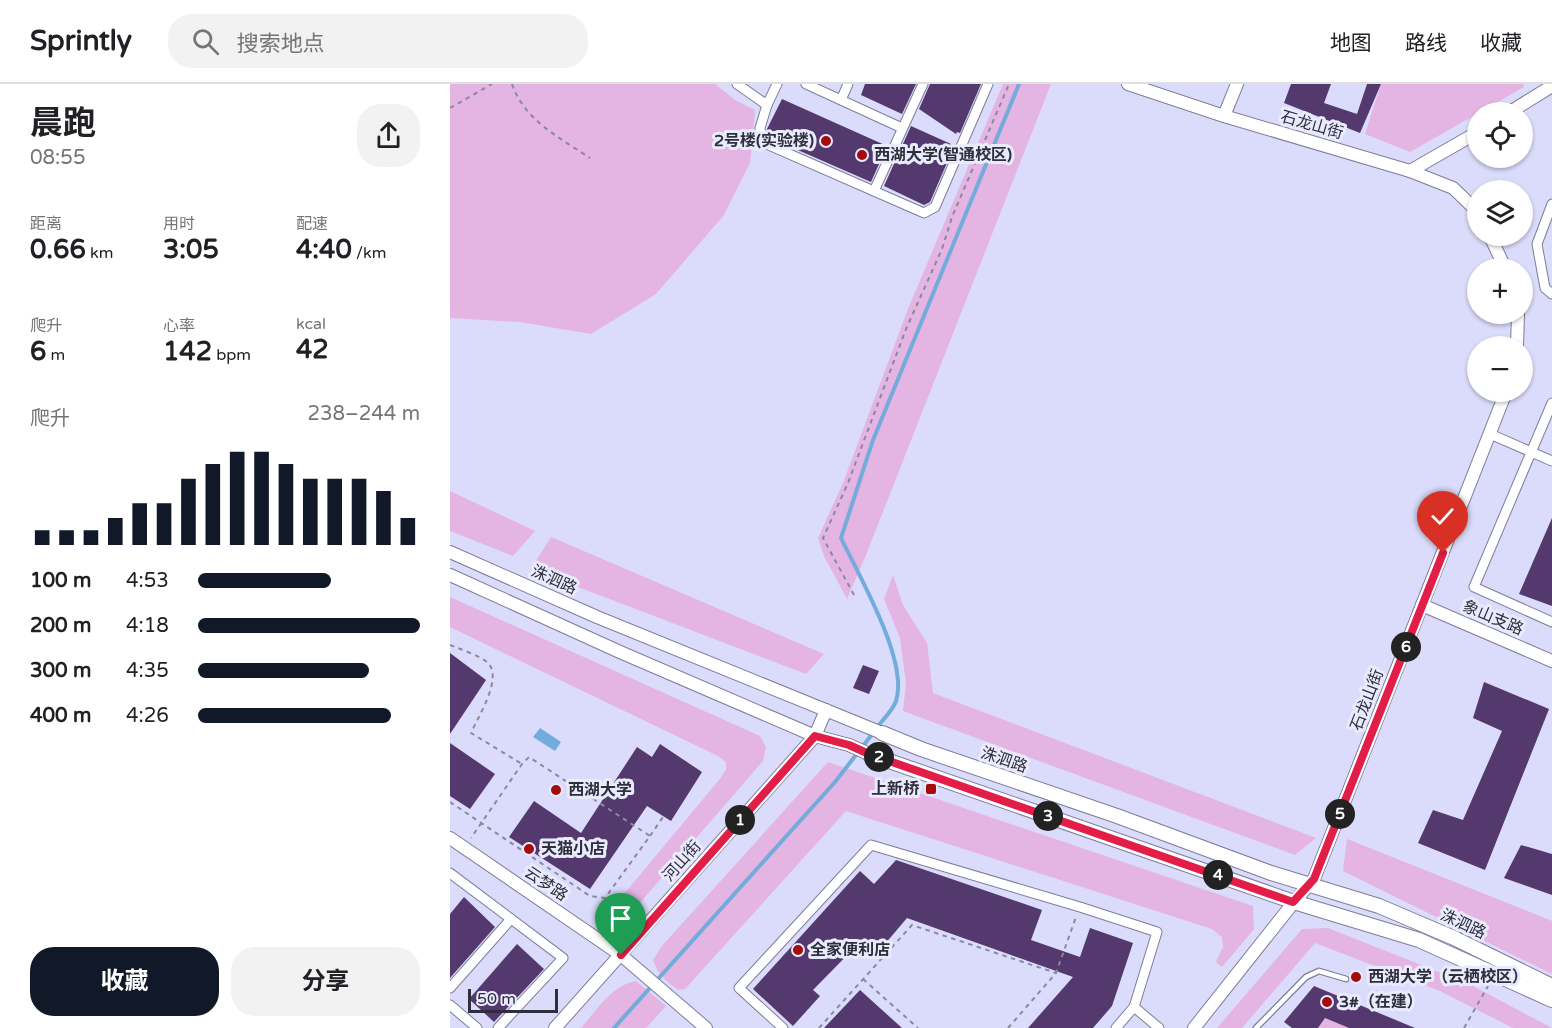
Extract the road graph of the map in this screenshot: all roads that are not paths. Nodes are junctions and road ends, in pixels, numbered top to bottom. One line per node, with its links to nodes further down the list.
1 (737, 84): 12 (street)
2 (777, 84): 12 (street)
3 (806, 84): 10 (street)
4 (848, 84): 10 (street)
5 (923, 84): 14 (street)
6 (988, 84): 17 (street)
7 (1128, 84): 13 (street, 石龙山街)
8 (1237, 84): 13 (street)
9 (1552, 86): 11 (street)
10 (841, 100): 14 (street)
11 (1526, 102)
12 (767, 105): 17 (street)
13 (1224, 116): 16 (street, 石龙山街)
14 (902, 128): 17 (street)
15 (1467, 138): 16 (street)
16 (1410, 171): 18 (street, 石龙山街)
17 (874, 191)
18 (1467, 201)
19 (1552, 204): 20 (street)
20 (1552, 294)
21 (1502, 402): 23 (street, 石龙山街)
22 (1552, 403): 24 (street)
23 (1490, 434): 24 (street); 28 (street, 石龙山街)
24 (1532, 452): 25 (street); 29 (street)
25 (1552, 461)
26 (450, 552): 31 (street, 洙泗路)
27 (450, 575): 33 (street, 洙泗路)
28 (1422, 605): 30 (street, 象山支路); 37 (street, 石龙山街)
29 (1552, 622)
30 (1552, 661)
31 (826, 710): 32 (street, 洙泗路); 33 (street, 河山街)
32 (882, 733): 37 (main road, 洙泗路)
33 (815, 736): 34 (street, 洙泗路); 40 (street, 河山街)
34 (869, 754): 38 (main road, 洙泗路)
35 (450, 838): 40 (street, 云梦路)
36 (451, 876): 39 (street)
37 (1309, 884): 38 (street, 石龙山街); 42 (main road, 洙泗路)
38 (1293, 902): 44 (main road, 洙泗路); 54 (street)
39 (511, 919): 43 (street); 48 (street)
40 (621, 955): 49 (street, 河山街); 50 (street, 云梦路)
41 (1346, 979): 55 (lane)
42 (1552, 986)
43 (450, 988)
44 (1552, 1000)
45 (450, 1005): 47 (street)
46 (1134, 1007): 51 (street); 52 (street); 53 (street)
47 (477, 1028)
48 (498, 1028)
49 (555, 1028)
50 (706, 1028)
51 (783, 1028)
52 (1116, 1028)
53 (1159, 1028)
54 (1194, 1028)
55 (1256, 1028)

